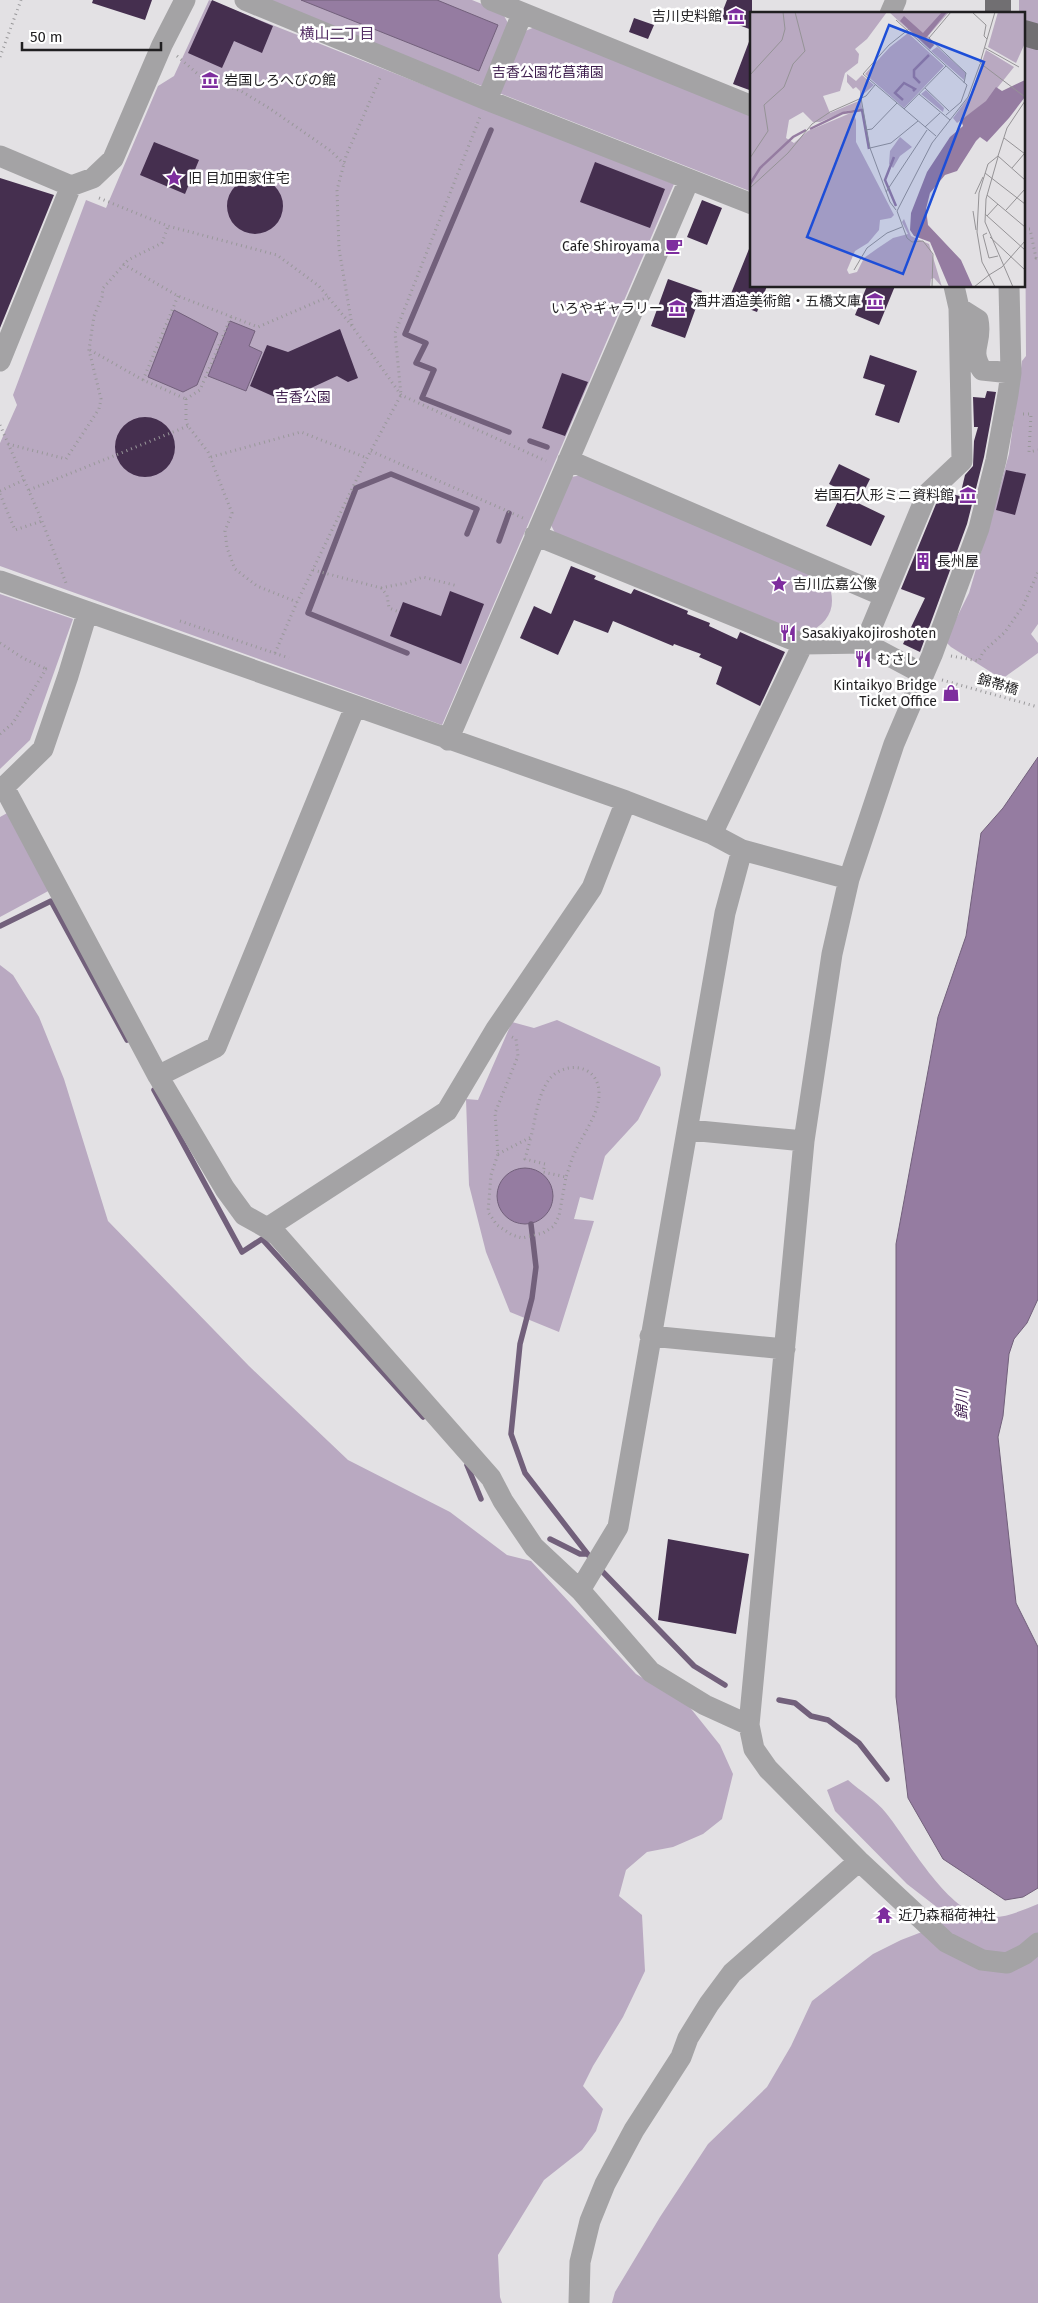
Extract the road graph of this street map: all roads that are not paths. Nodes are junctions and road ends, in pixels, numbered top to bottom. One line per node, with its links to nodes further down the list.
1 (185, 0): 11 (street)
2 (245, 0): 7 (street)
3 (491, 0): 6 (street)
4 (896, 0): 5 (street)
5 (891, 12)
6 (522, 14): 7 (street); 8 (street)
7 (487, 100): 10 (street)
8 (750, 105)
9 (0, 156): 11 (street)
10 (688, 180): 12 (street); 18 (street)
11 (71, 186): 16 (street)
12 (750, 203)
13 (954, 288): 15 (street)
14 (1009, 288): 17 (street)
15 (959, 308): 17 (street); 21 (street)
16 (0, 361)
17 (1011, 372): 25 (street)
18 (566, 464): 19 (street); 21 (street)
19 (537, 530): 24 (street); 27 (street)
20 (0, 581): 22 (street)
21 (884, 596): 23 (street)
22 (86, 613): 26 (street); 28 (street)
23 (865, 643): 24 (street); 25 (street)
24 (803, 644): 30 (street)
25 (923, 674): 32 (street)
26 (355, 707): 27 (street); 33 (street)
27 (448, 740): 29 (street)
28 (2, 789): 33 (street)
29 (626, 801): 30 (street); 36 (street)
30 (712, 834): 31 (street)
31 (742, 850): 32 (street); 34 (street)
32 (849, 879): 35 (street)
33 (158, 1076): 36 (street)
34 (689, 1130): 35 (street); 37 (street)
35 (804, 1141): 38 (street)
36 (267, 1228): 39 (street)
37 (650, 1336): 38 (street); 39 (street)
38 (785, 1349): 40 (street)
39 (580, 1590): 40 (street)
40 (749, 1725): 41 (street)
41 (859, 1861): 42 (street); 43 (street)
42 (1038, 1943)
43 (579, 2303)

